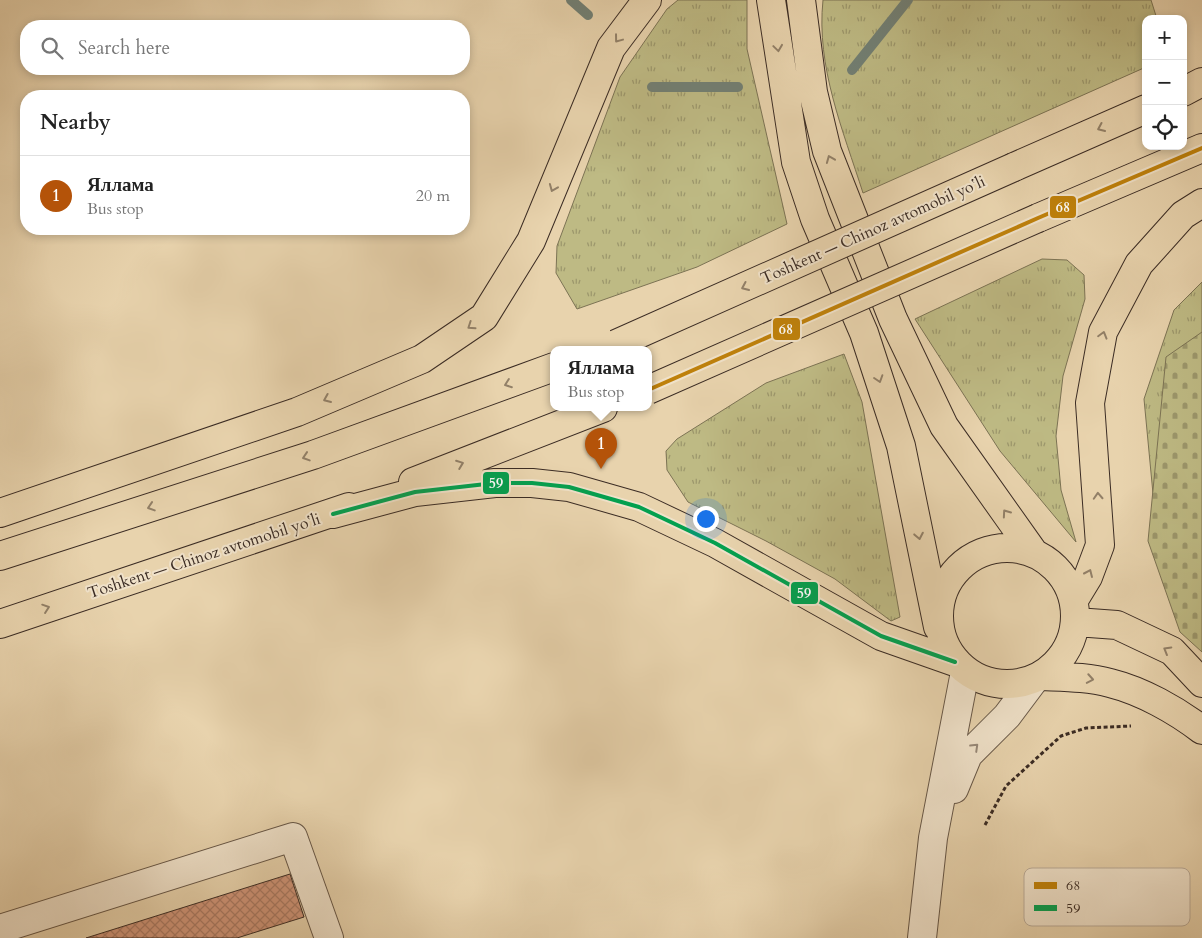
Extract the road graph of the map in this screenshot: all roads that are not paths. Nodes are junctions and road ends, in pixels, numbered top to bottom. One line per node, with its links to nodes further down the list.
1 (647, 0): 13 (highway, one-way to 13)
2 (771, 0): 19 (highway, one-way to 19)
3 (801, 0): 15 (highway, one-way to 3)
4 (1202, 82): 5 (highway)
5 (1187, 90)
6 (1142, 111): 9 (highway, Toshkent — Chinoz avtomobil yoʻli, one-way to 9, bridge)
7 (1202, 148): 11 (highway, bridge)
8 (1202, 203): 17 (highway, one-way to 8)
9 (609, 346)
10 (550, 368): 16 (highway, one-way to 16)
11 (652, 388)
12 (595, 411): 14 (highway, Toshkent — Chinoz avtomobil yoʻli, one-way to 12)
13 (0, 513)
14 (333, 514): 18 (highway, Toshkent — Chinoz avtomobil yoʻli, one-way to 14); 20 (highway)
15 (1034, 553): 17 (highway); 19 (highway)
16 (0, 556)
17 (1075, 611): 21 (highway); 22 (highway, one-way to 17)
18 (0, 624)
19 (938, 627): 20 (highway)
20 (960, 667): 21 (highway); 24 (street)
21 (1038, 678): 23 (highway, one-way to 23); 24 (street, one-way to 21)
22 (1202, 683)
23 (1202, 730)
24 (933, 838): 27 (street)
25 (0, 929): 26 (street)
26 (328, 938)
27 (922, 938)

